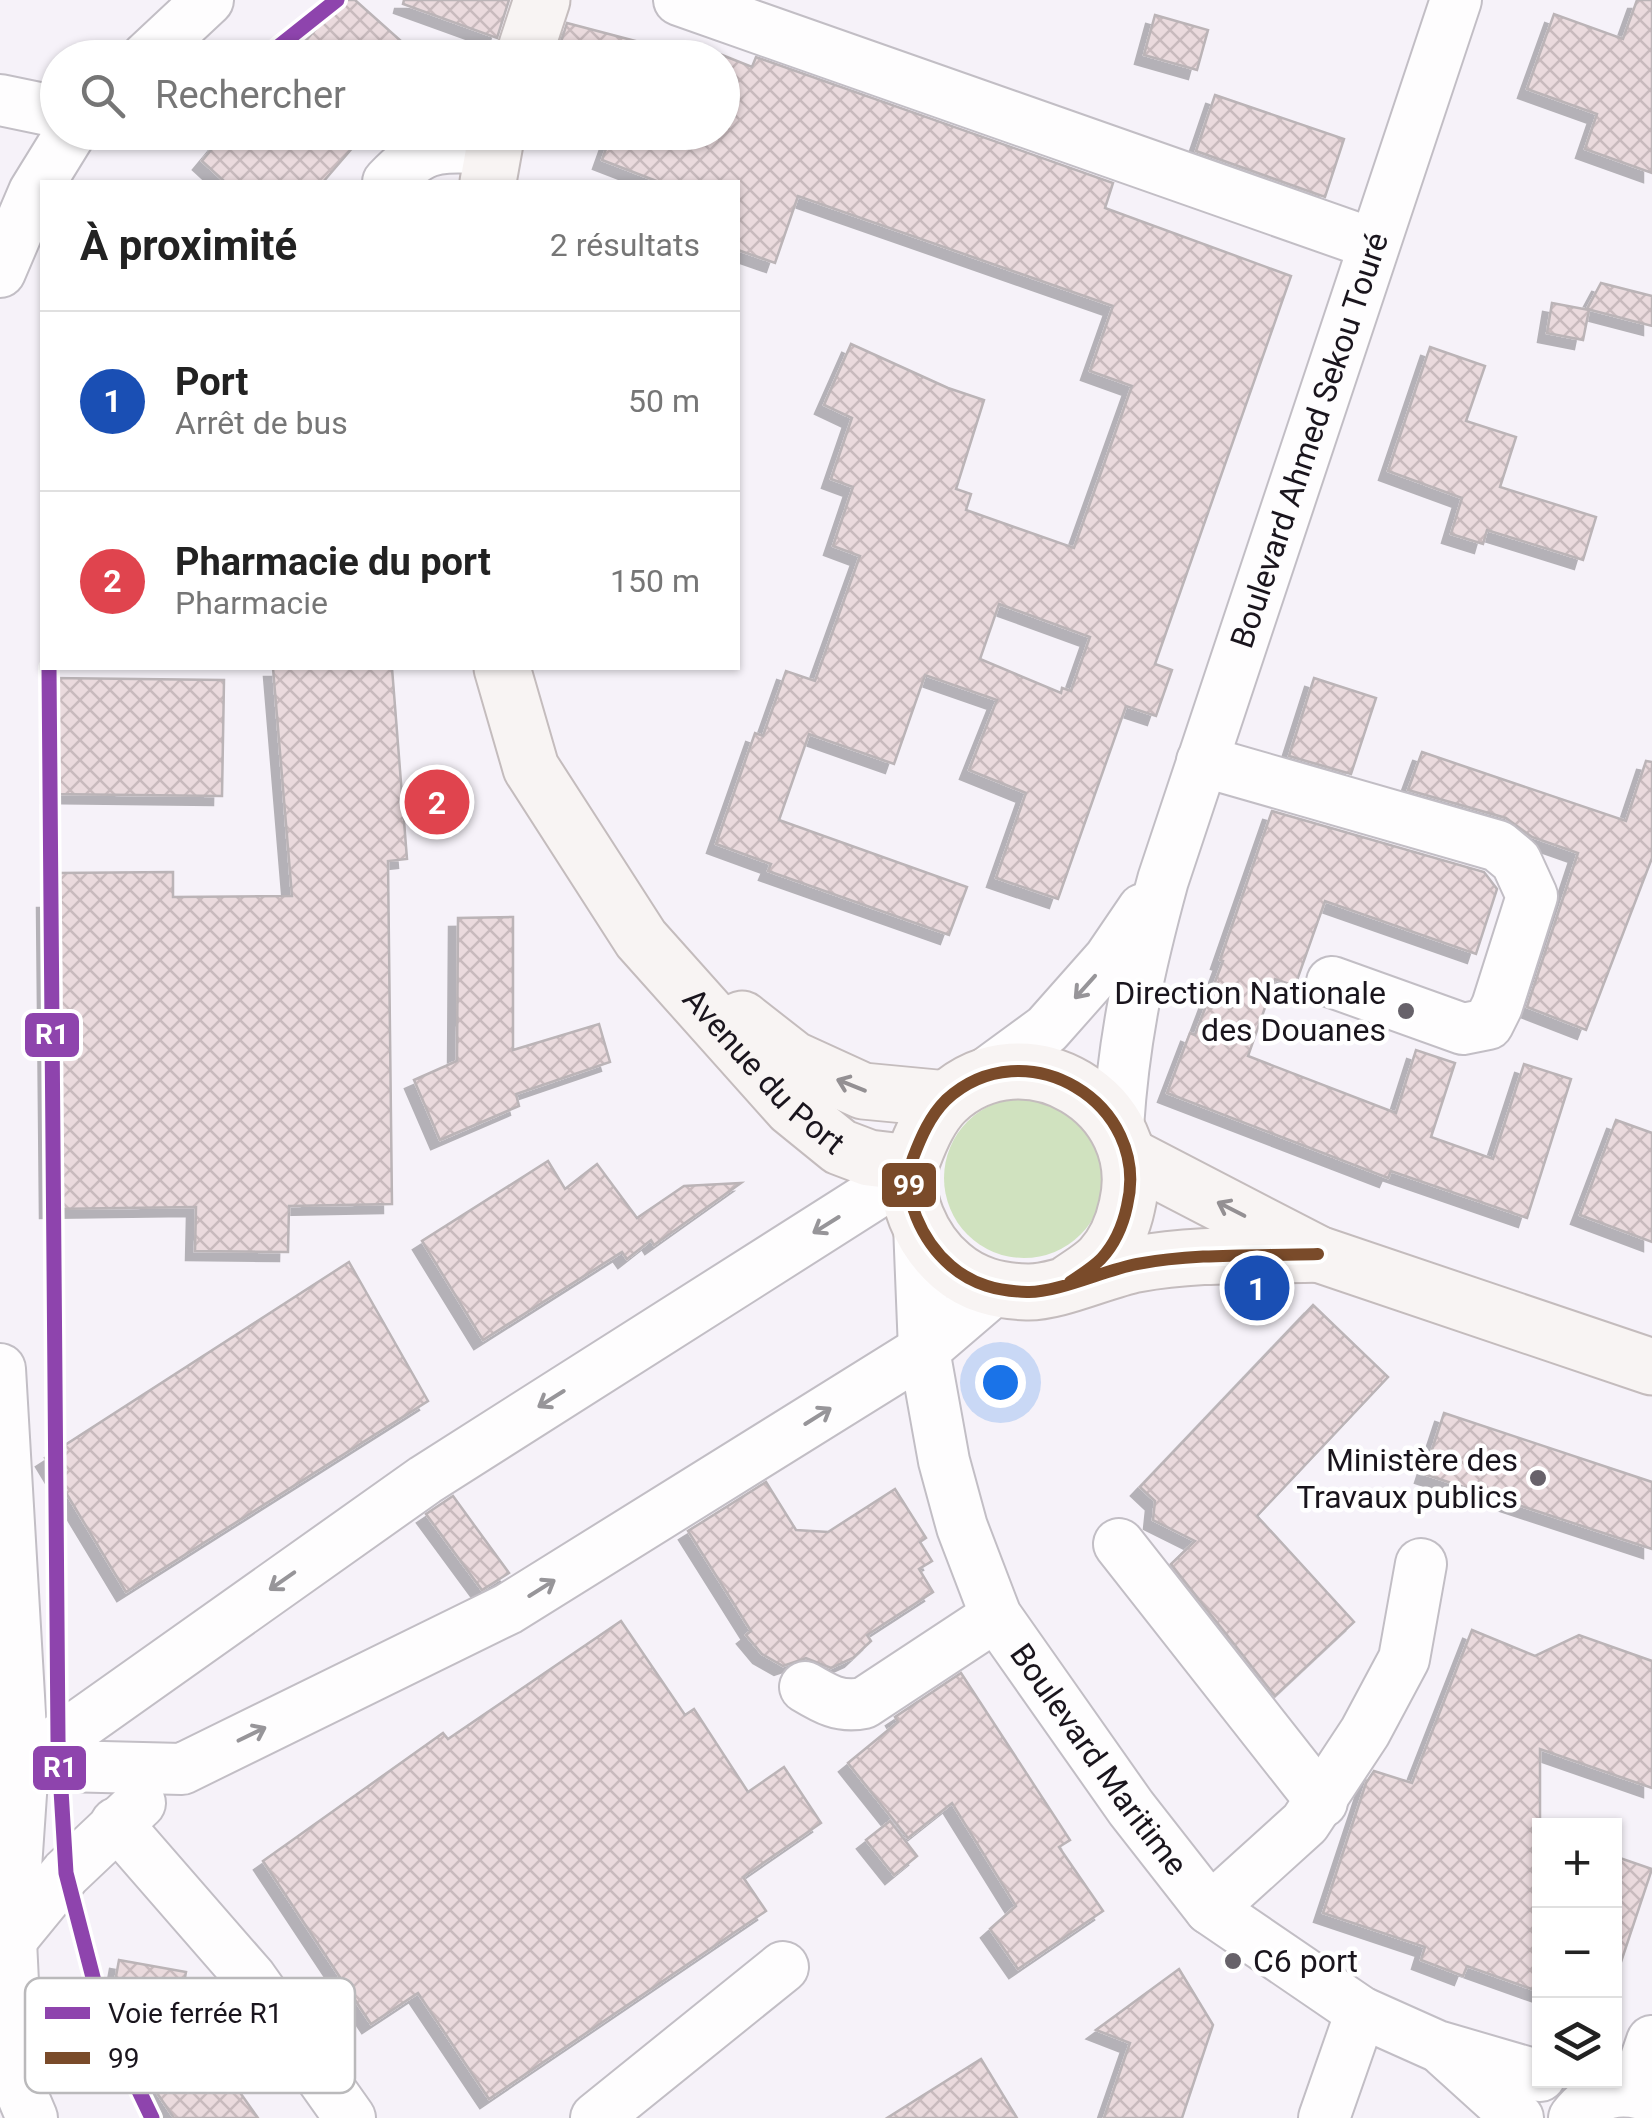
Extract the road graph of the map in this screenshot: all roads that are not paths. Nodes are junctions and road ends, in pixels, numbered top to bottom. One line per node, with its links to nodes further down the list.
1 (208, 0): 5 (street)
2 (542, 0): 6 (main road)
3 (679, 0): 16 (street)
4 (1456, 0): 16 (street, Boulevard Ahmed Sekou Touré)
5 (165, 40)
6 (528, 40)
7 (0, 100): 8 (street)
8 (40, 108)
9 (60, 150): 13 (street)
10 (433, 150): 14 (street)
11 (458, 150): 12 (street)
12 (493, 154)
13 (41, 180)
14 (390, 180)
15 (40, 182): 17 (street)
16 (1374, 244): 19 (street, Boulevard Ahmed Sekou Touré)
17 (0, 272)
18 (503, 670): 21 (main road, Avenue du Port)
19 (1202, 761): 20 (street, Boulevard Ahmed Sekou Touré); 22 (street)
20 (1163, 880): 23 (street, Boulevard Ahmed Sekou Touré, one-way to 23); 24 (street, Boulevard Ahmed Sekou Touré)
21 (642, 939): 23 (main road, Avenue du Port, one-way to 21); 25 (main road, Avenue du Port)
22 (1332, 982)
23 (962, 1090): 24 (main road); 25 (main road)
24 (1123, 1142): 26 (main road, one-way to 24); 27 (main road)
25 (913, 1187): 28 (main road); 29 (street, Boulevard Maritime); 36 (street, one-way to 36)
26 (1318, 1254): 27 (main road); 30 (main road)
27 (1070, 1282): 28 (main road)
28 (994, 1290): 29 (street)
29 (924, 1350): 34 (street, Boulevard Maritime); 37 (street, one-way to 29)
30 (1652, 1367)
31 (0, 1369): 36 (street)
32 (1118, 1544): 38 (street)
33 (1421, 1564): 38 (street)
34 (996, 1616): 35 (street); 40 (street, Boulevard Maritime)
35 (805, 1687)
36 (11, 1766): 37 (street); 41 (street)
37 (182, 1769): 39 (street)
38 (1322, 1802): 40 (street)
39 (116, 1823): 41 (street); 43 (street)
40 (1210, 1909): 44 (street, Boulevard Maritime)
41 (5, 1946): 51 (street)
42 (783, 1967): 53 (street)
43 (251, 1978)
44 (1361, 2012): 46 (street, Boulevard Maritime); 54 (street)
45 (1652, 2041): 50 (street)
46 (1437, 2046): 47 (street, Boulevard Maritime); 55 (street, Boulevard Maritime)
47 (1532, 2074)
48 (1575, 2088): 50 (street)
49 (332, 2093): 52 (street)
50 (1615, 2101)
51 (32, 2118)
52 (350, 2118)
53 (596, 2118)
54 (1324, 2118)
55 (1518, 2118)

